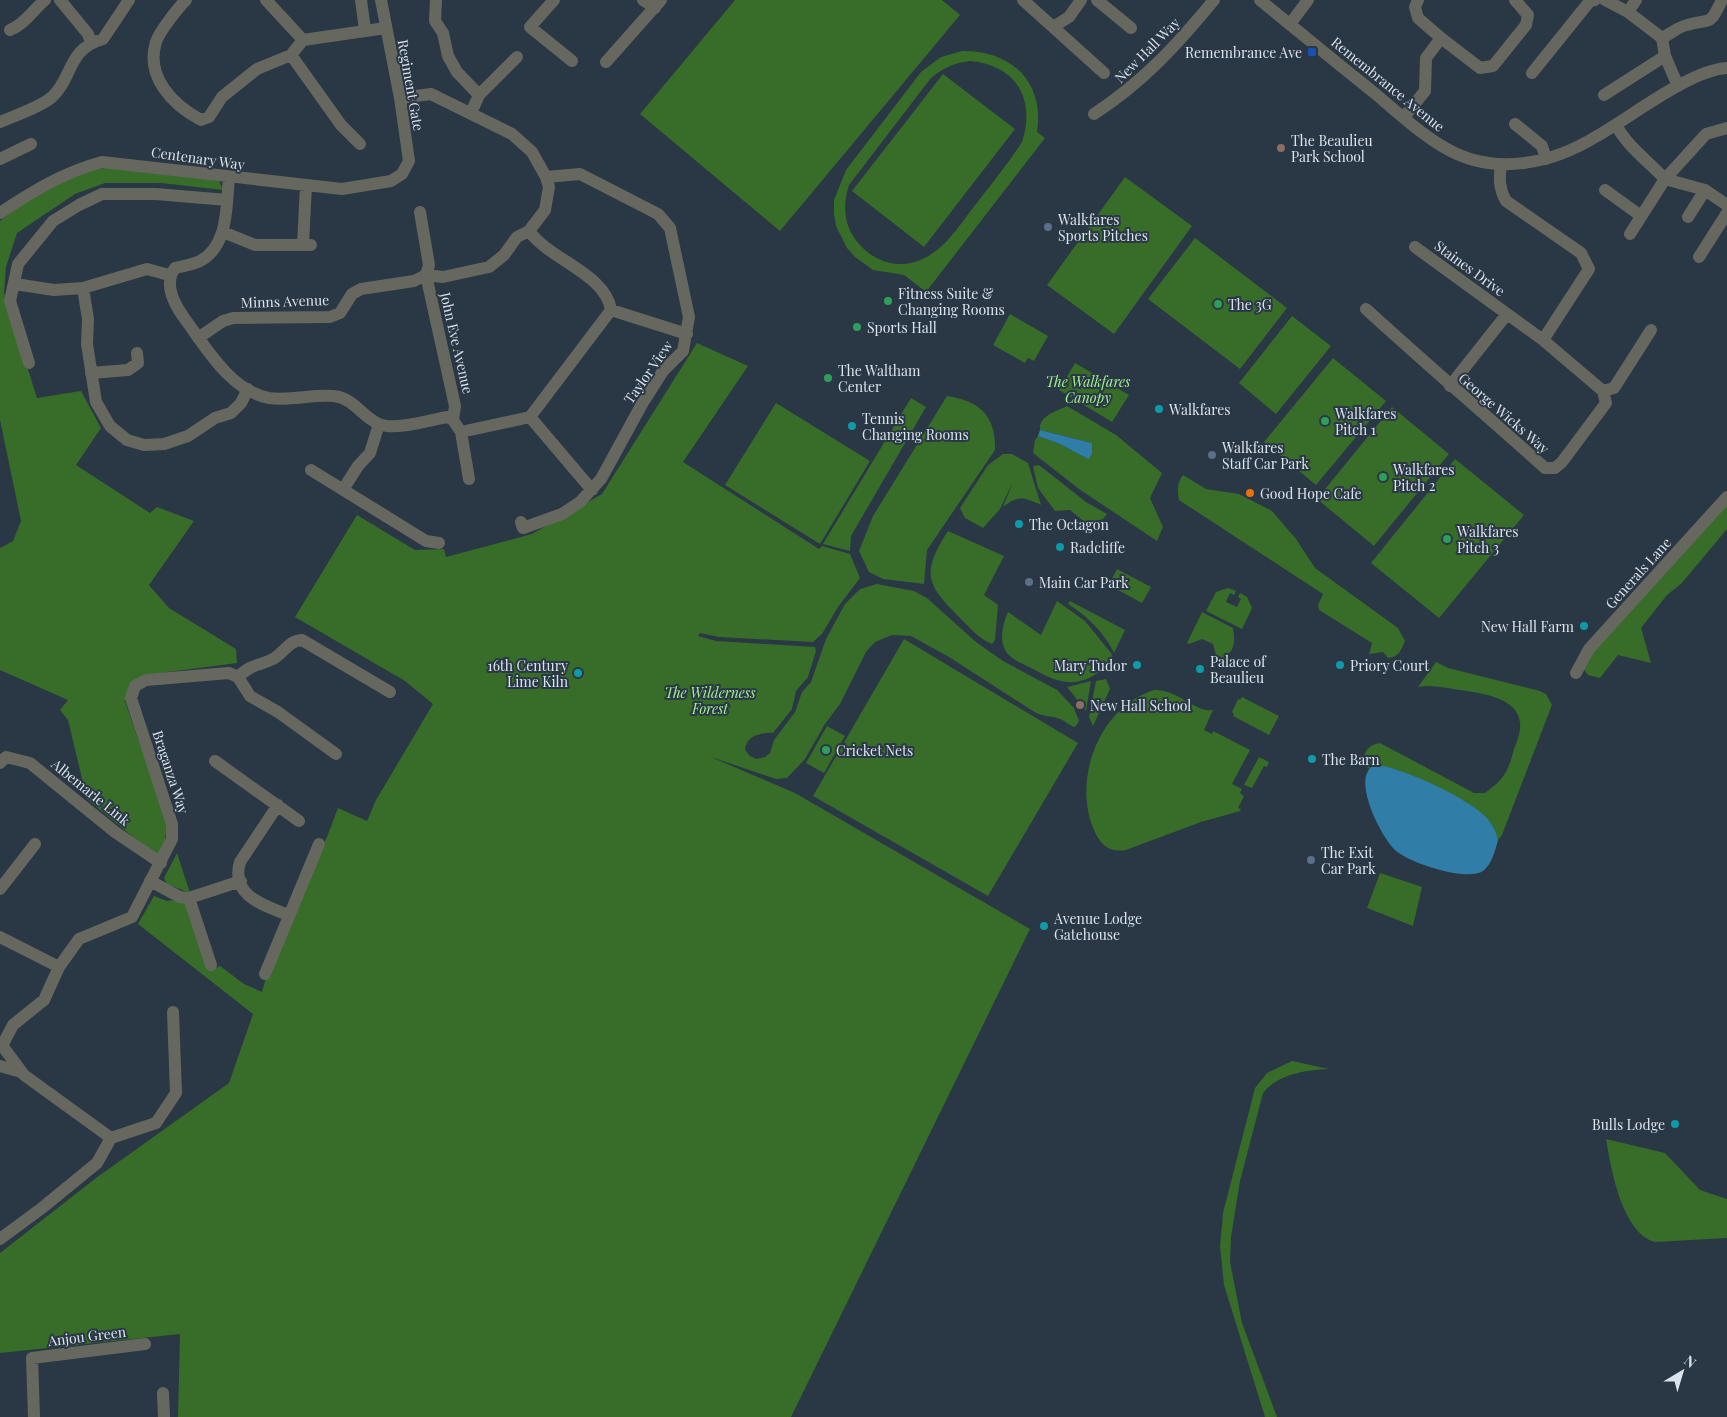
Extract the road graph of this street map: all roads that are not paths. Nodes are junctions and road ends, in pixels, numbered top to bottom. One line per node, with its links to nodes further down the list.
1 (45, 0): 29 (street)
2 (60, 0): 34 (street)
3 (129, 0): 34 (street)
4 (186, 0): 35 (street)
5 (266, 0): 33 (street)
6 (361, 0): 30 (street)
7 (381, 0): 27 (street, Regiment Gate)
8 (436, 0): 44 (street)
9 (554, 0): 38 (street)
10 (643, 0): 23 (street)
11 (1023, 0): 26 (street)
12 (1081, 0): 26 (street)
13 (1097, 0): 28 (street)
14 (1214, 0): 48 (street, New Hall Way)
15 (1260, 0): 25 (street, Remembrance Avenue)
16 (1308, 0): 25 (street)
17 (1515, 0): 31 (street)
18 (1595, 0): 41 (street)
19 (1605, 0): 24 (street)
20 (1636, 0): 24 (street)
21 (1722, 0): 32 (street)
22 (1413, 2): 31 (street)
23 (658, 4): 39 (street)
24 (1628, 12): 32 (street)
25 (1290, 24): 49 (street, Remembrance Avenue)
26 (1053, 26): 42 (street)
27 (386, 28): 30 (street); 46 (street, Regiment Gate)
28 (1131, 28)
29 (10, 30)
30 (365, 30): 33 (street)
31 (1442, 38): 49 (street)
32 (1662, 38): 36 (street)
33 (303, 40): 35 (street)
34 (90, 42): 50 (street)
35 (291, 55): 55 (street)
36 (1665, 56): 43 (street); 45 (street)
37 (517, 58): 44 (street)
38 (572, 61)
39 (606, 62)
40 (1727, 68): 43 (street, Remembrance Avenue)
41 (1532, 72)
42 (1104, 74)
43 (1678, 86): 52 (street, Remembrance Avenue)
44 (479, 95): 47 (street)
45 (1604, 95)
46 (400, 98): 47 (street); 59 (street, Regiment Gate)
47 (471, 113): 60 (street)
48 (1094, 114)
49 (1404, 117): 58 (street, Remembrance Avenue)
50 (0, 122)
51 (1515, 124): 57 (street)
52 (1616, 125): 57 (street, Remembrance Avenue); 62 (street)
53 (1727, 128): 62 (street)
54 (31, 144): 56 (street)
55 (360, 144)
56 (0, 159)
57 (1546, 159): 58 (street, Remembrance Avenue)
58 (1501, 165): 88 (street)
59 (402, 174): 63 (street, Centenary Way)
60 (546, 177): 73 (street, Minns Avenue); 86 (street, Taylor View)
61 (229, 178): 63 (street, Centenary Way); 66 (street); 69 (street, Centenary Way)
62 (1665, 179): 65 (street); 71 (street)
63 (306, 185): 74 (street)
64 (1605, 190): 71 (street)
65 (1705, 190): 67 (street); 72 (street)
66 (227, 200): 74 (street); 80 (street)
67 (1727, 205)
68 (420, 212): 79 (street, John Eve Avenue)
69 (0, 213)
70 (1727, 213): 77 (street)
71 (1641, 216): 75 (street)
72 (1688, 217)
73 (529, 231): 79 (street, Minns Avenue); 83 (street)
74 (223, 232): 78 (street)
75 (1630, 234)
76 (1415, 247): 84 (street, Staines Drive)
77 (1699, 257)
78 (170, 275): 81 (street); 87 (street)
79 (426, 275): 87 (street, Minns Avenue); 96 (street, John Eve Avenue)
80 (15, 284): 81 (street); 90 (street)
81 (83, 288): 91 (street)
82 (1366, 309): 92 (street, George Wicks Way)
83 (611, 310): 86 (street); 95 (street)
84 (1507, 314): 88 (street, Staines Drive); 92 (street, Staines Drive)
85 (1651, 330): 94 (street)
86 (687, 334): 102 (street, Taylor View)
87 (198, 338): 93 (street)
88 (1542, 340): 94 (street)
89 (137, 353): 91 (street)
90 (29, 363)
91 (90, 373): 93 (street)
92 (1450, 386): 94 (street, George Wicks Way)
93 (248, 389): 97 (street)
94 (1603, 391)
95 (530, 417): 98 (street); 102 (street)
96 (453, 420): 97 (street); 98 (street)
97 (379, 424): 101 (street)
98 (461, 432): 100 (street)
99 (311, 470): 101 (street)
100 (469, 479)
101 (344, 488): 105 (street)
102 (592, 490): 104 (street, Taylor View)
103 (1727, 497): 106 (street, Generals Lane)
104 (521, 522)
105 (439, 543)
106 (1576, 673)
107 (238, 677): 108 (street); 109 (street); 116 (street, Braganza Way)
108 (390, 692)
109 (336, 754)
110 (215, 761): 112 (street)
111 (0, 763): 116 (street, Albemarle Link)
112 (278, 805): 113 (street); 117 (street)
113 (299, 821)
114 (35, 844): 119 (street)
115 (319, 844): 121 (street)
116 (161, 863): 118 (street, Braganza Way)
117 (240, 880): 120 (street); 121 (street)
118 (150, 881): 120 (street); 124 (street, Braganza Way)
119 (0, 889)
120 (189, 898): 123 (street)
121 (288, 915): 125 (street)
122 (0, 937): 124 (street)
123 (211, 965)
124 (59, 967): 127 (street, Braganza Way)
125 (265, 974)
126 (173, 1012): 131 (street)
127 (6, 1025): 128 (street, Braganza Way)
128 (2, 1045): 130 (street)
129 (0, 1066): 130 (street)
130 (21, 1072): 131 (street)
131 (111, 1138): 132 (street)
132 (0, 1239)
133 (145, 1344): 135 (street, Anjou Green)
134 (163, 1393): 136 (street)
135 (34, 1417)
136 (164, 1417)

